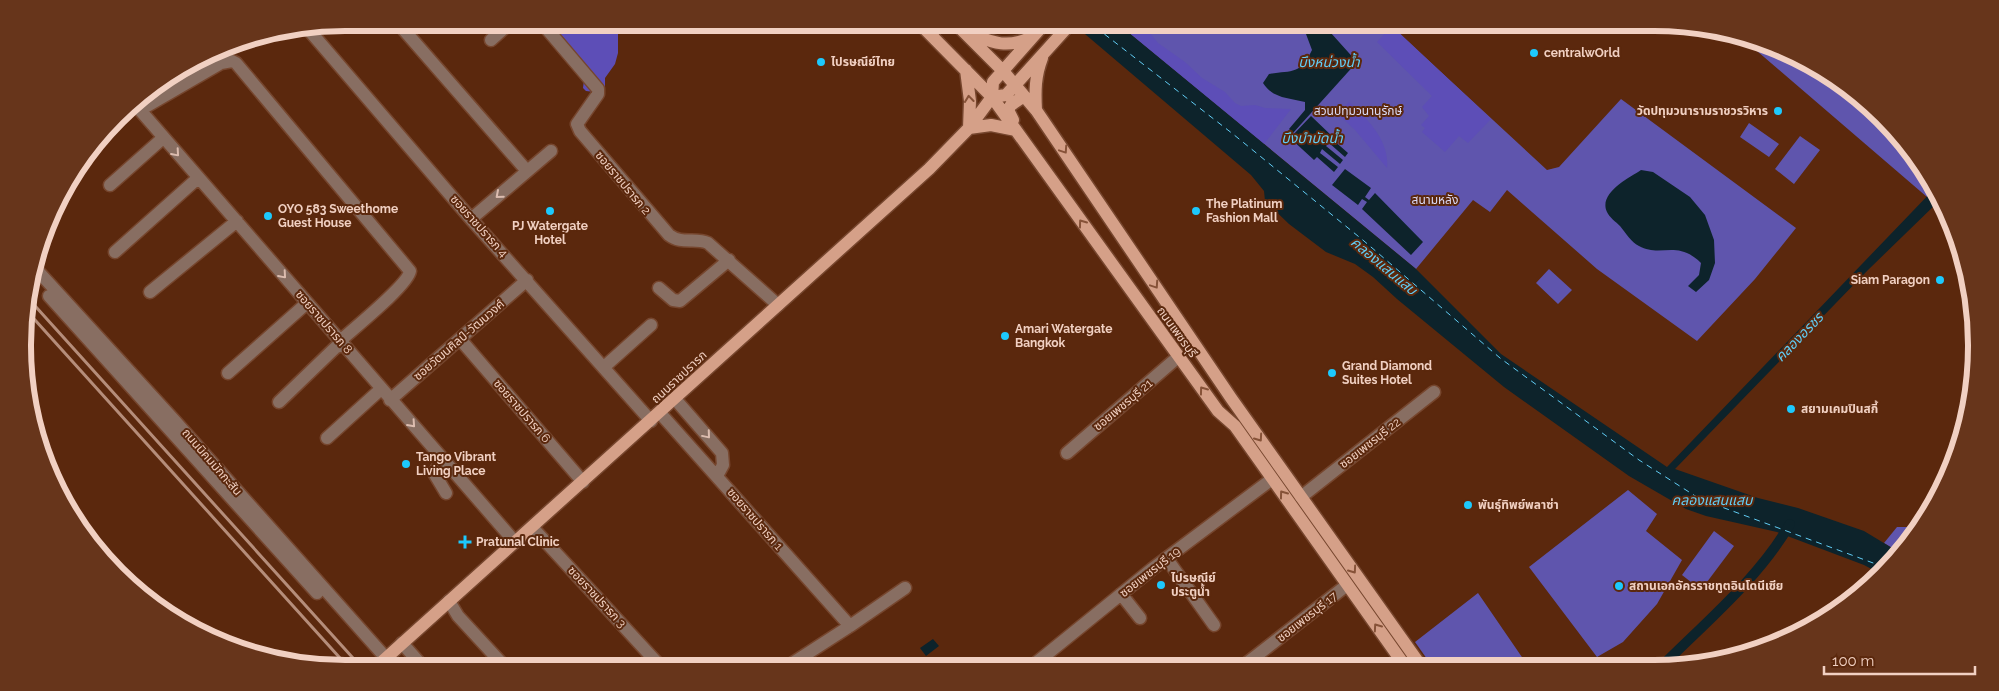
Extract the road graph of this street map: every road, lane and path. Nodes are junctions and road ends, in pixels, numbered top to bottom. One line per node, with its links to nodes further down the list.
1 (405, 31): 27 (street)
2 (500, 31): 13 (street)
3 (549, 31): 34 (street, ซอยราชปรารภ 2)
4 (928, 31): 11 (main road, ถนนเพชรบุรี)
5 (934, 31): 11 (main road)
6 (963, 31): 16 (main road, ถนนเพชรบุรี)
7 (967, 31): 12 (main road)
8 (1038, 31): 12 (main road)
9 (1063, 31): 14 (main road)
10 (312, 33): 31 (street, ซอยราชปรารภ 4)
11 (931, 34): 15 (main road, ถนนเพชรบุรี)
12 (1032, 38): 16 (main road)
13 (491, 40)
14 (1045, 51): 17 (main road); 22 (main road)
15 (966, 70): 19 (main road, ถนนเพชรบุรี); 23 (main road, one-way to 15)
16 (1003, 71): 17 (main road, ถนนเพชรบุรี); 19 (main road)
17 (1015, 85): 18 (main road, ถนนเพชรบุรี); 19 (main road)
18 (1024, 96): 22 (main road, ถนนเพชรบุรี); 28 (main road)
19 (992, 97): 23 (main road, ถนนราชปรารภ); 24 (main road, ถนนเพชรบุรี)
20 (150, 100): 44 (street)
21 (139, 108): 25 (street, ซอยราชปรารภ 8)
22 (1036, 110): 61 (main road, ถนนเพชรบุรี, one-way to 61)
23 (969, 128): 24 (main road); 41 (main road, ถนนราชปรารภ)
24 (1016, 130): 28 (main road, ถนนเพชรบุรี)
25 (163, 138): 29 (street, ซอยราชปรารภ 8, one-way to 29); 30 (street)
26 (551, 150): 27 (street)
27 (528, 171): 31 (street, one-way to 31)
28 (1047, 174): 45 (main road, ถนนเพชรบุรี, one-way to 28)
29 (198, 178): 32 (street, ซอยราชปรารภ 8); 33 (street)
30 (110, 185)
31 (471, 219): 36 (street, ซอยราชปรารภ 4)
32 (237, 221): 39 (street); 40 (street, ซอยราชปรารภ 8, one-way to 40)
33 (115, 252)
34 (729, 260): 38 (street); 41 (street, ซอยราชปรารภ 2)
35 (40, 273): 74 (street, ถนนนิคมมักกะสัน)
36 (526, 280): 43 (street, ซอยวัฒนศิลป์-วัฒนวงศ์); 46 (street, ซอยราชปรารภ 4)
37 (37, 283): 75 (street, ถนนนิคมมักกะสัน)
38 (659, 288)
39 (150, 292)
40 (307, 303): 44 (street, ซอยราชปรารภ 8); 47 (street)
41 (778, 305): 50 (main road, ถนนราชปรารภ)
42 (651, 325): 46 (street)
43 (460, 339): 51 (street, ซอยวัฒนศิลป์-วัฒนวงศ์); 59 (street, ซอยราชปรารภ 6)
44 (342, 343): 48 (street, ซอยราชปรารภ 8); 52 (street)
45 (1178, 357): 55 (street, ซอยเพชรบุรี 21); 58 (main road, ถนนเพชรบุรี, one-way to 45)
46 (604, 367): 53 (street, ซอยราชปรารภ 4)
47 (228, 372)
48 (381, 389): 51 (street, ซอยราชปรารภ 8); 54 (street)
49 (1434, 392): 61 (street, ซอยเพชรบุรี 22)
50 (675, 399): 53 (main road, ถนนราชปรารภ); 57 (street, one-way to 57)
51 (390, 400): 56 (street, ซอยราชปรารภ 8, one-way to 56)
52 (279, 402)
53 (655, 417): 57 (street, ซอยราชปรารภ 1); 59 (main road, ถนนราชปรารภ)
54 (327, 438)
55 (1067, 453)
56 (443, 459): 60 (street); 63 (street, ซอยราชปรารภ 8)
57 (717, 476): 71 (street, ซอยราชปรารภ 1)
58 (1272, 479): 64 (street, ซอยเพชรบุรี 19); 65 (main road, ถนนเพชรบุรี, one-way to 58)
59 (583, 482): 62 (main road, ถนนราชปรารภ)
60 (446, 493)
61 (1304, 495): 85 (main road, ถนนเพชรบุรี, one-way to 85)
62 (532, 527): 63 (main road, ถนนราชปรารภ); 79 (street, ซอยราชปรารภ 3)
63 (515, 542): 68 (main road, ถนนราชปรารภ)
64 (1167, 559): 67 (street, ซอยเพชรบุรี 19); 70 (street)
65 (1347, 585): 83 (street, ซอยเพชรบุรี 17); 84 (main road, ถนนเพชรบุรี, one-way to 65)
66 (904, 588): 71 (street)
67 (1121, 594): 69 (street); 82 (street, ซอยเพชรบุรี 19)
68 (448, 601): 72 (main road, ถนนราชปรารภ); 78 (street)
69 (1140, 618)
70 (1214, 625)
71 (850, 626): 73 (street)
72 (402, 644): 76 (main road, ถนนราชปรารภ); 77 (street)
73 (805, 655): 80 (street); 81 (street)
74 (377, 660)
75 (377, 660)
76 (383, 660)
77 (417, 660)
78 (499, 660)
79 (655, 660)
80 (797, 660)
81 (808, 660)
82 (1040, 660)
83 (1251, 660)
84 (1401, 660)
85 (1417, 660)

